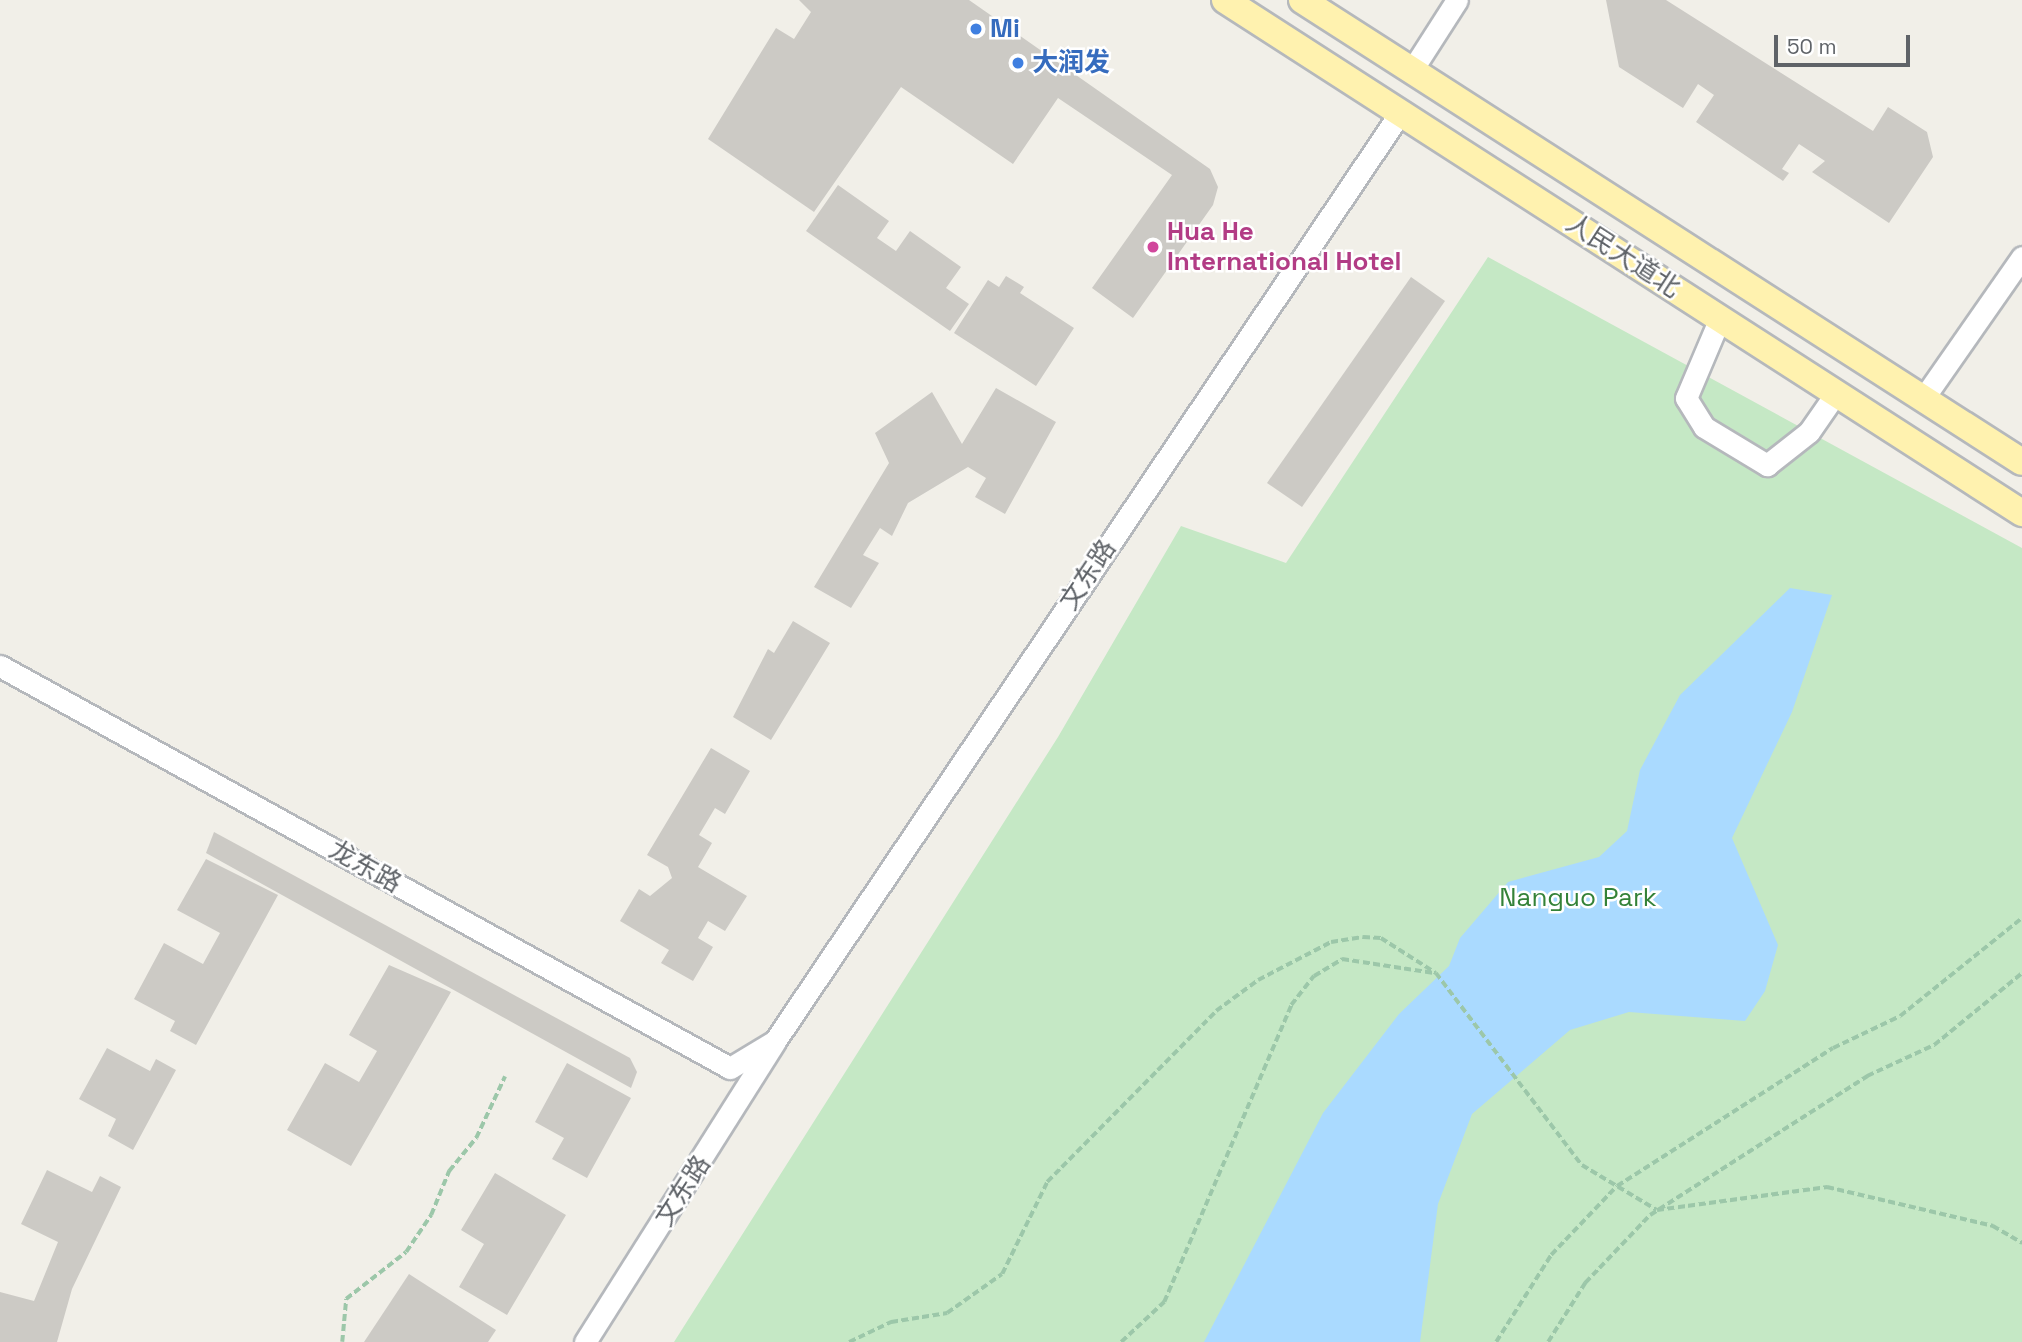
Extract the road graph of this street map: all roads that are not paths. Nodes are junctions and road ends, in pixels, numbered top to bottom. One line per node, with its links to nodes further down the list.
1 (1225, 0): 5 (main road, 人民大道北)
2 (1302, 0): 4 (main road, 人民大道北)
3 (1457, 0): 4 (street)
4 (1412, 70): 9 (main road, 人民大道北)
5 (1400, 113): 7 (main road, 人民大道北); 13 (street, 文东路)
6 (2022, 257): 9 (street)
7 (1720, 318): 8 (main road, 人民大道北); 8 (street)
8 (1836, 393): 11 (main road, 人民大道北)
9 (1923, 399): 10 (main road, 人民大道北)
10 (2022, 462)
11 (2022, 513)
12 (0, 666): 14 (street, 龙东路)
13 (777, 1038): 14 (street, 文东路); 15 (street, 文东路)
14 (730, 1068)
15 (586, 1342)

